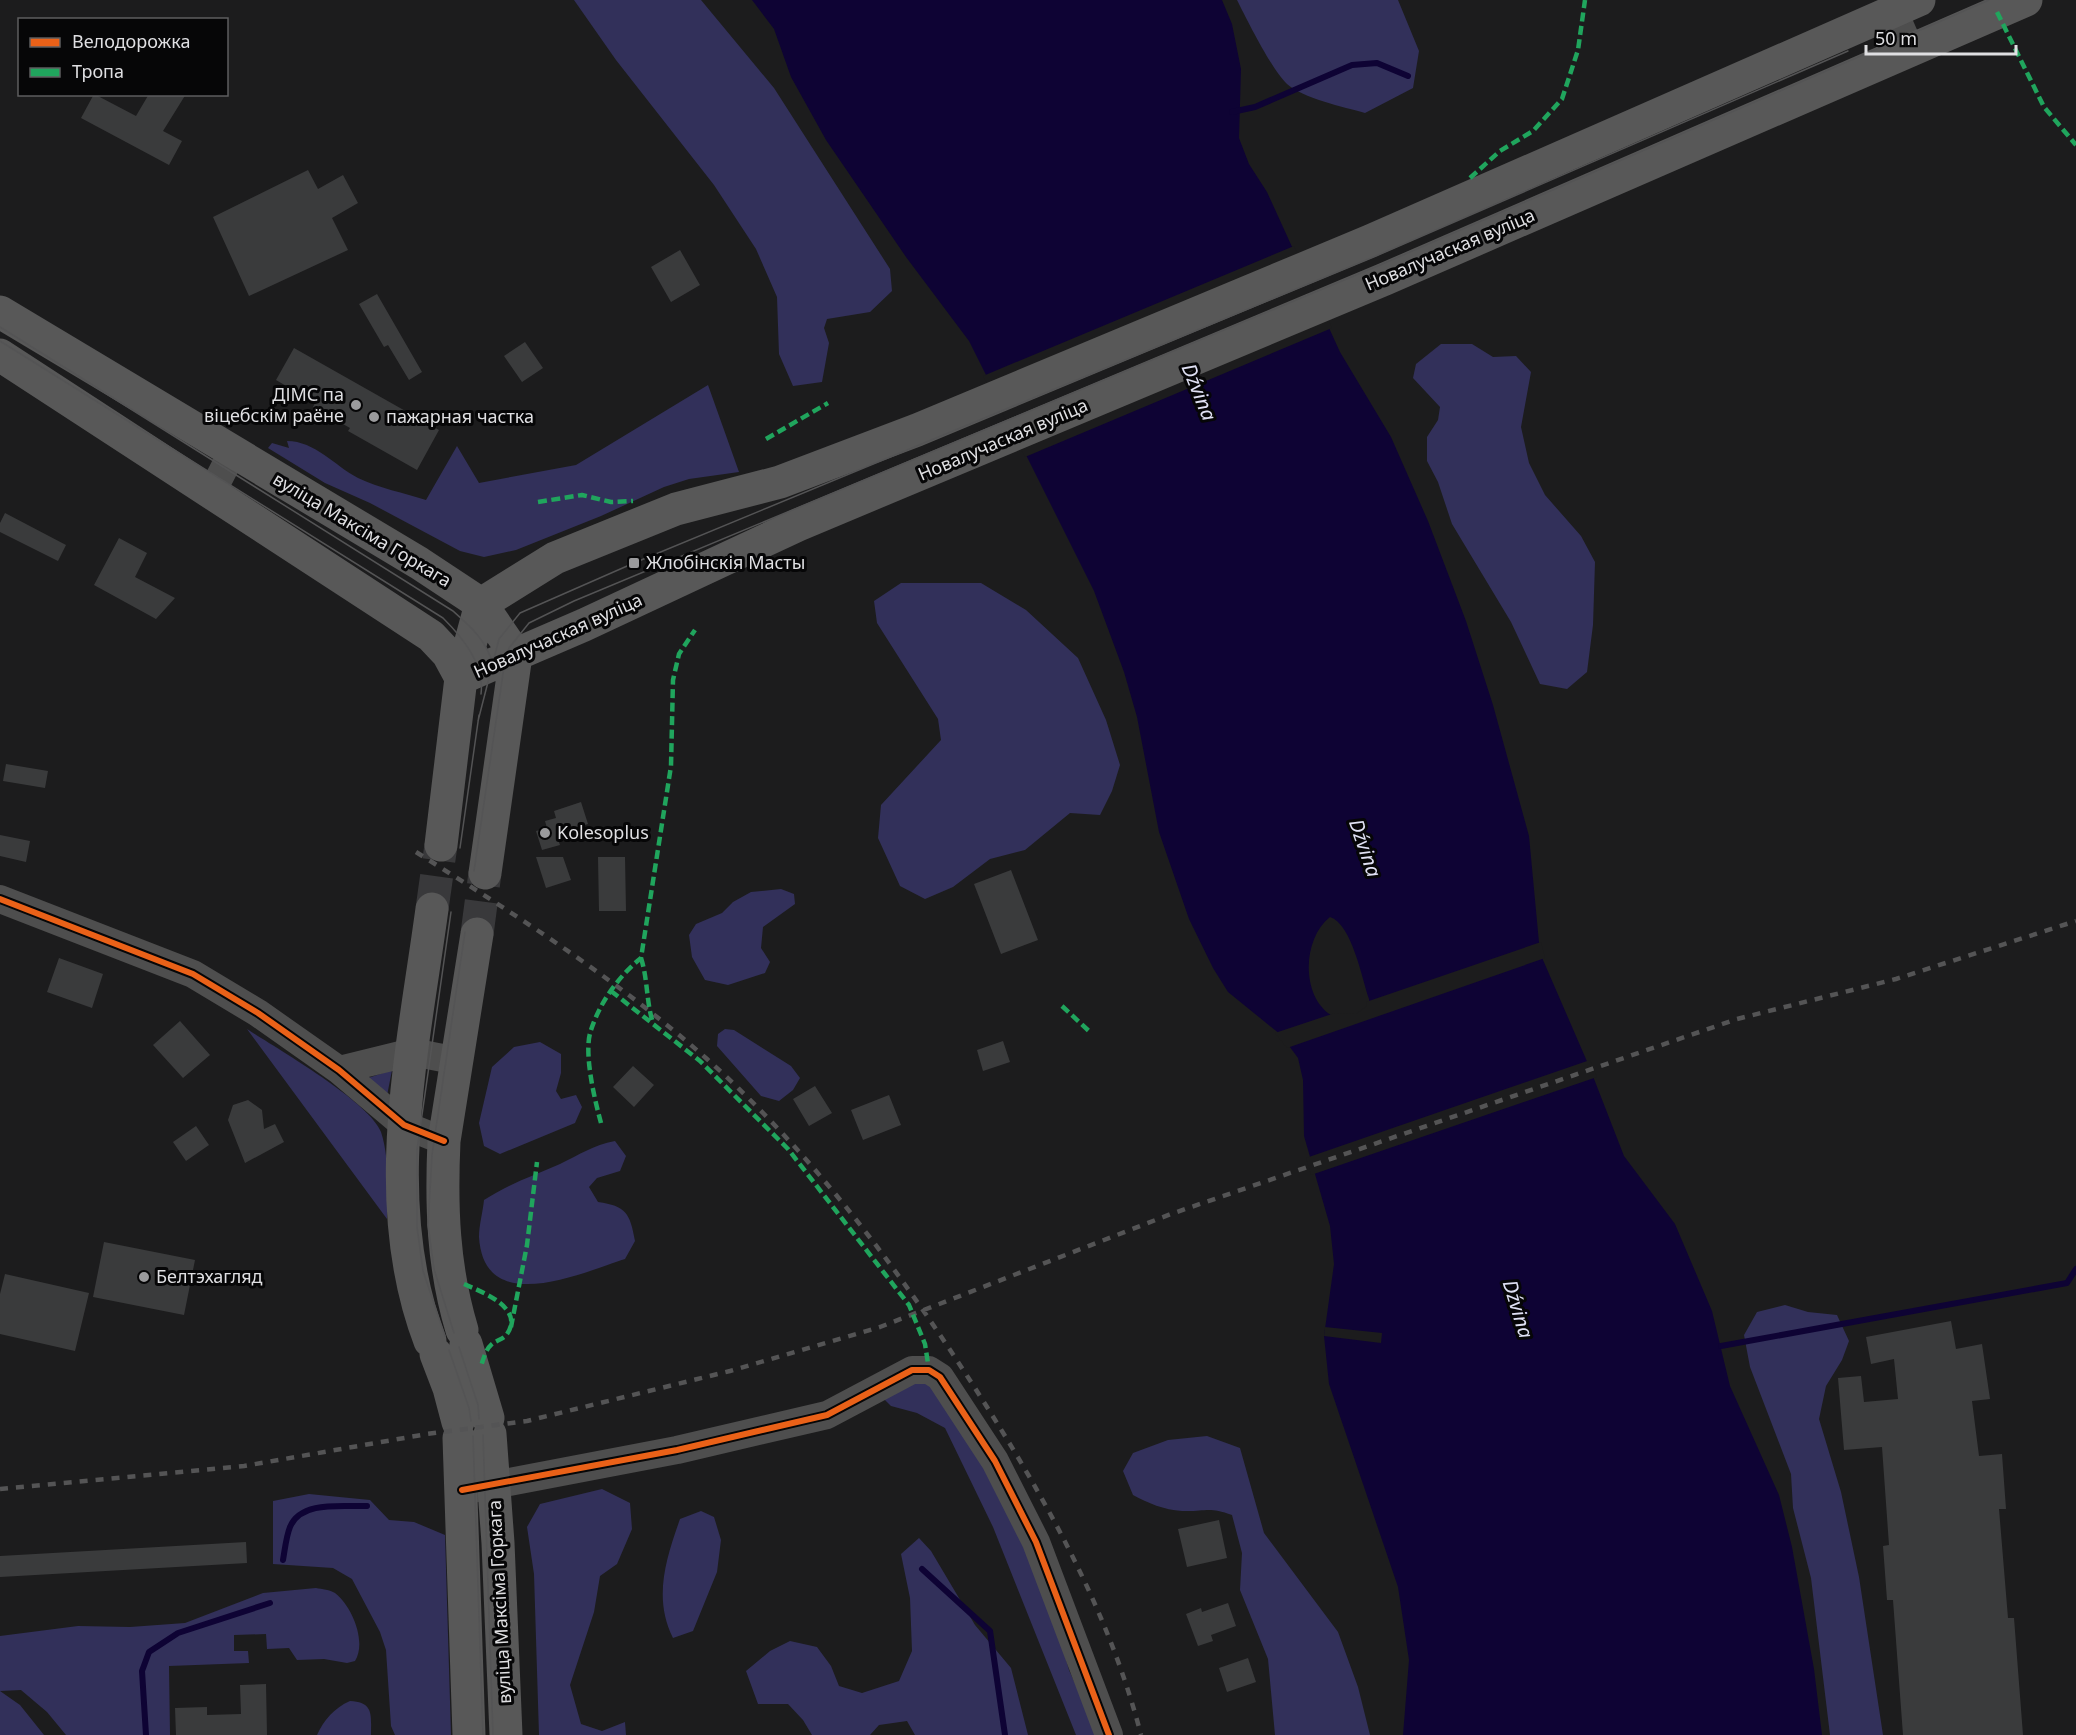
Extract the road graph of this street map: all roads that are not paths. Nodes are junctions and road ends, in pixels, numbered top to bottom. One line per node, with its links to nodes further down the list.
1 (2026, 0): 3 (main road, Новалучаская вуліца)
2 (1906, 5): 3 (street); 8 (main road)
3 (1911, 51): 9 (main road, Новалучаская вуліца)
4 (0, 312): 6 (main road, вуліца Максіма Горкага)
5 (0, 355): 7 (main road)
6 (232, 453): 7 (street); 8 (main road, вуліца Максіма Горкага)
7 (212, 492): 10 (main road)
8 (481, 604): 9 (main road, вуліца Максіма Горкага); 10 (main road, Новалучаская вуліца)
9 (516, 655): 10 (main road, Новалучаская вуліца); 12 (main road)
10 (461, 678): 11 (main road)
11 (441, 845)
12 (485, 873)
13 (0, 899): 18 (street)
14 (432, 909): 16 (main road, вуліца Максіма Горкага)
15 (477, 934): 17 (main road, вуліца Максіма Горкага)
16 (412, 1052): 17 (street); 18 (street); 19 (main road, вуліца Максіма Горкага)
17 (458, 1061): 20 (main road, вуліца Максіма Горкага)
18 (339, 1070): 19 (street)
19 (404, 1125): 20 (street); 21 (main road, вуліца Максіма Горкага)
20 (444, 1141): 21 (main road, вуліца Максіма Горкага)
21 (474, 1428): 22 (main road, вуліца Максіма Горкага); 23 (main road, вуліца Максіма Горкага)
22 (495, 1485): 23 (street); 25 (main road, вуліца Максіма Горкага); 26 (street)
23 (462, 1490): 24 (main road, вуліца Максіма Горкага)
24 (469, 1735)
25 (506, 1735)
26 (1109, 1735)

